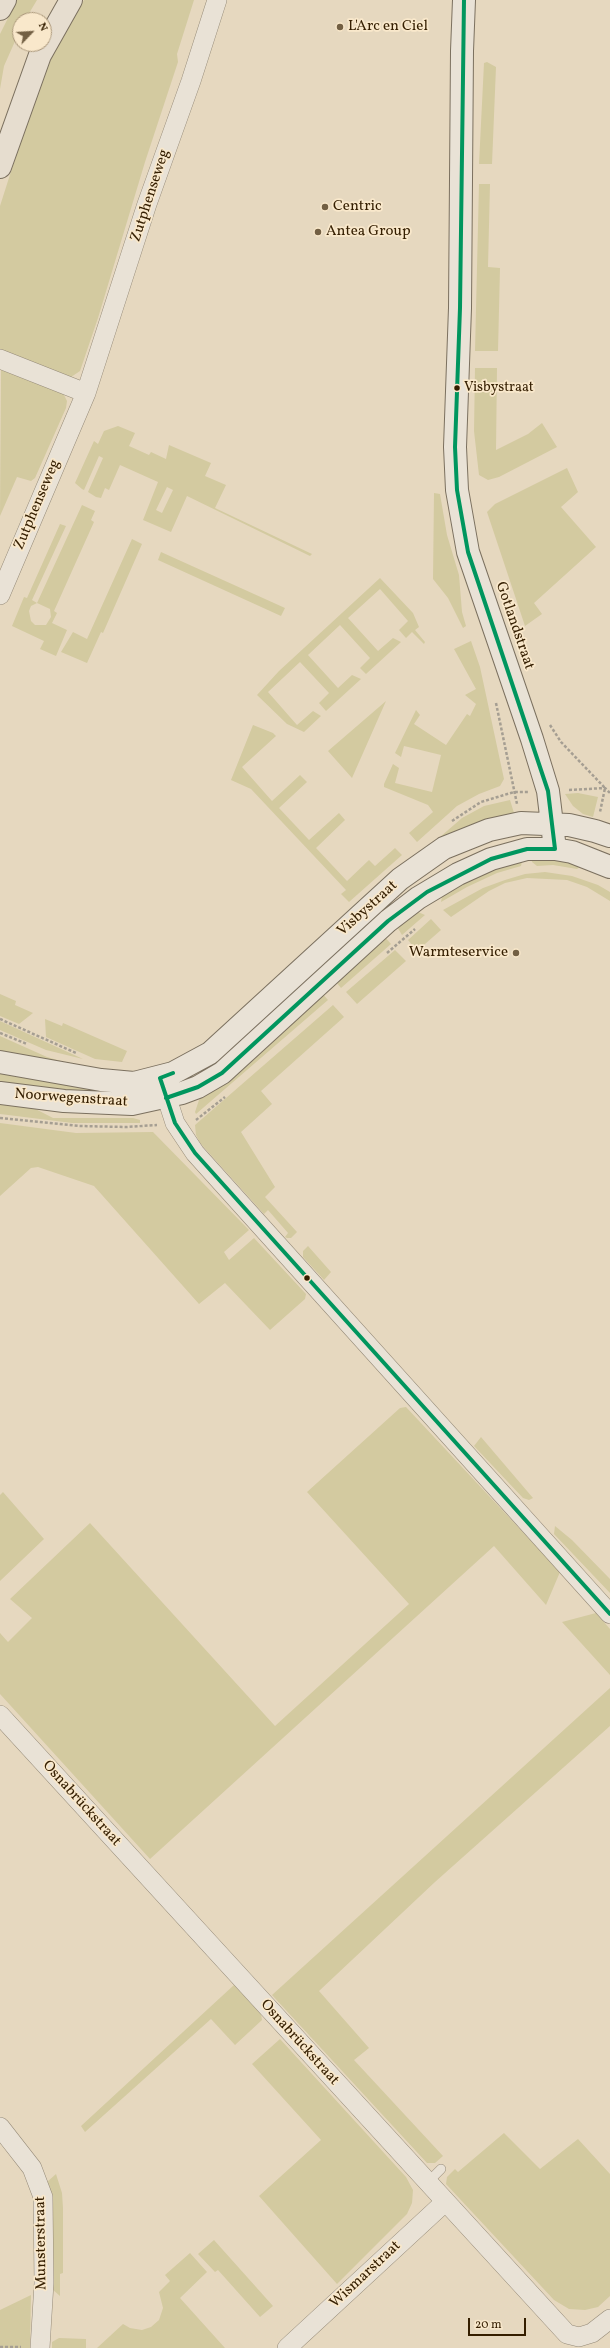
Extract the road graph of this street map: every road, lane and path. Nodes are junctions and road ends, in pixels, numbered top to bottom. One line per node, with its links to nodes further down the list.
1 (5, 0): 6 (main road)
2 (71, 0): 8 (main road)
3 (217, 0): 10 (street, Zutphenseweg)
4 (464, 0): 7 (street, Gotlandstraat)
5 (476, 0): 7 (street, Gotlandstraat)
6 (0, 10)
7 (462, 109): 15 (street, Gotlandstraat)
8 (0, 167)
9 (0, 360): 10 (street)
10 (86, 393): 11 (street, Zutphenseweg)
11 (0, 596)
12 (495, 699): 17 (path)
13 (550, 724): 14 (path)
14 (606, 788): 15 (path); 16 (path)
15 (548, 791): 18 (street, Gotlandstraat)
16 (610, 793)
17 (521, 823): 18 (street, Visbystraat); 27 (street, Visbystraat)
18 (554, 824): 19 (street, Visbystraat); 20 (street, Gotlandstraat)
19 (610, 836)
20 (555, 849): 21 (street, Visbystraat); 27 (street, Visbystraat)
21 (610, 867)
22 (421, 924): 23 (path)
23 (386, 954)
24 (0, 1019): 25 (path)
25 (77, 1054)
26 (0, 1062): 27 (street, Noorwegenstraat)
27 (163, 1088): 28 (street, Noorwegenstraat); 30 (street)
28 (0, 1093)
29 (229, 1093): 30 (path)
30 (175, 1123): 31 (street)
31 (610, 1614)
32 (0, 1715): 35 (street, Osnabrückstraat)
33 (0, 2127): 40 (street, Munsterstraat)
34 (441, 2169): 35 (lane)
35 (427, 2183): 36 (street, Osnabrückstraat)
36 (445, 2202): 37 (street, Osnabrückstraat); 41 (street, Wismarstraat)
37 (610, 2319)
38 (0, 2347): 39 (path)
39 (27, 2348)
40 (40, 2348)
41 (286, 2348)

